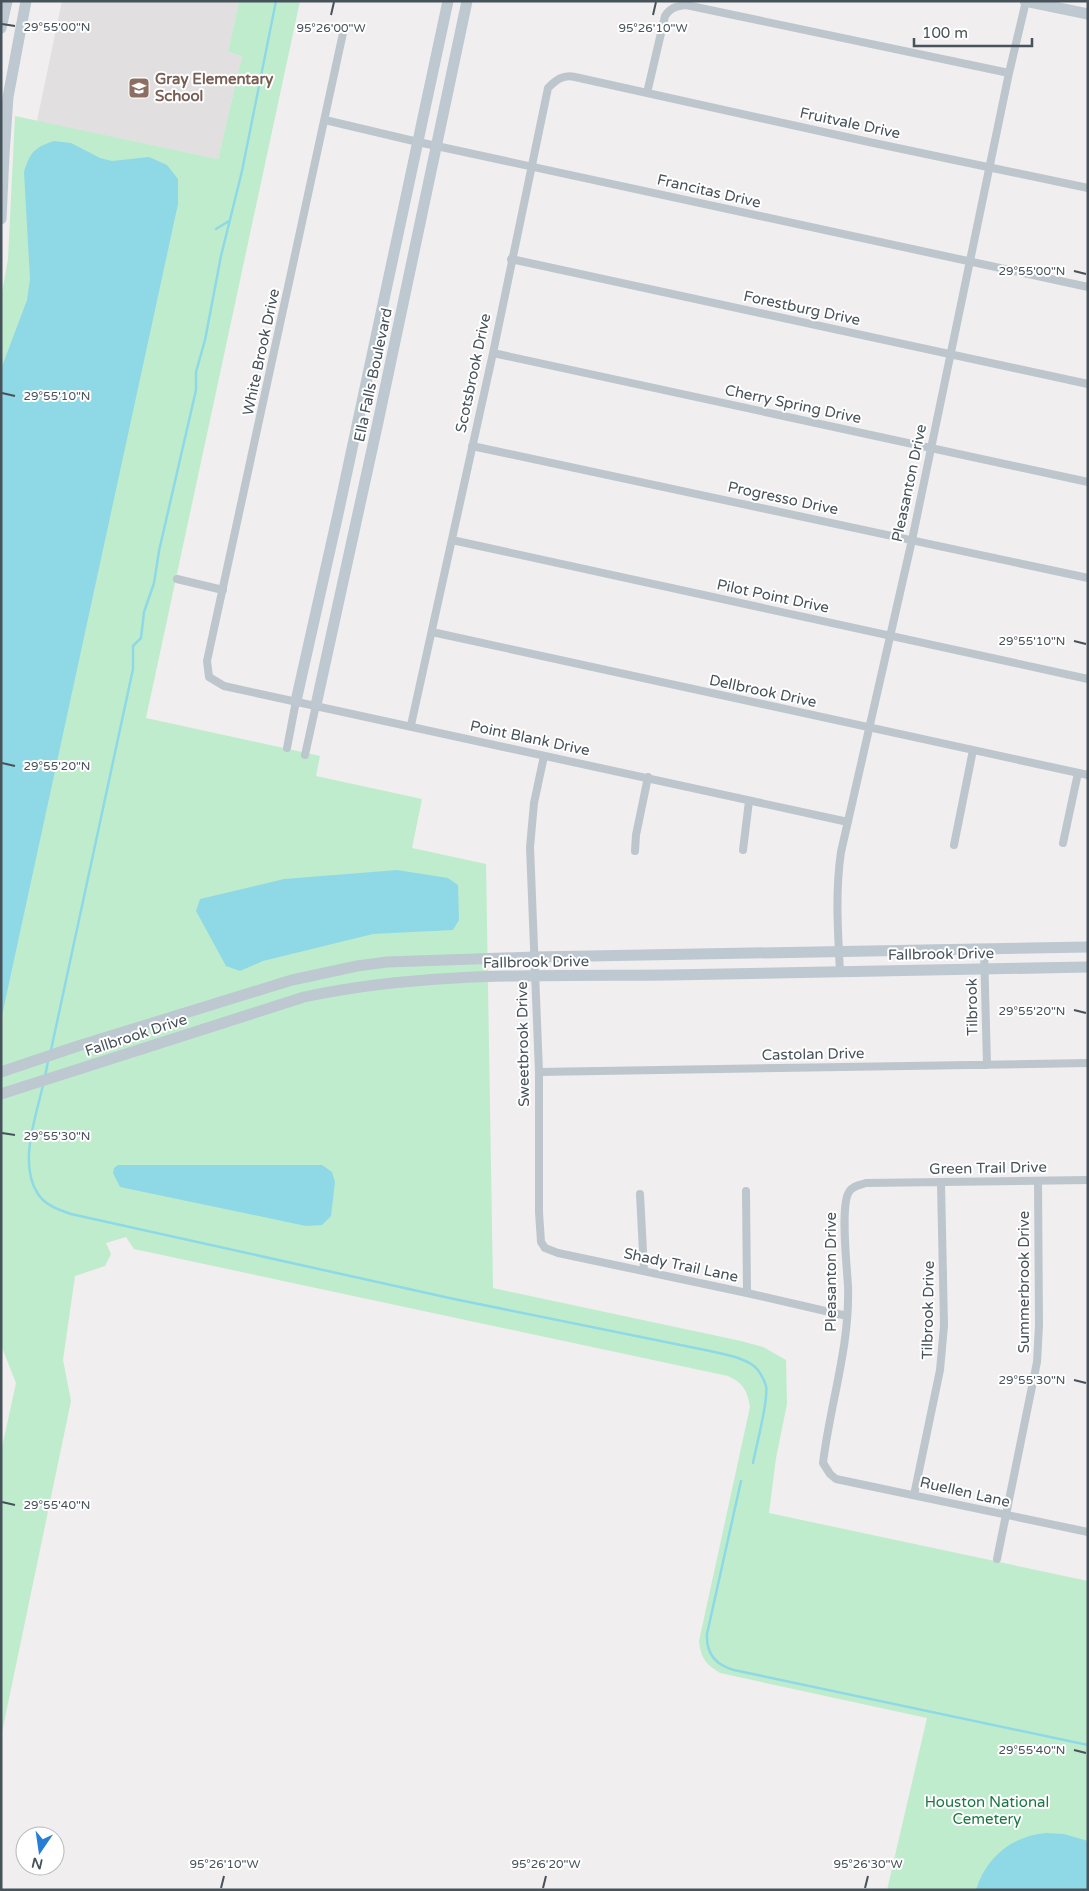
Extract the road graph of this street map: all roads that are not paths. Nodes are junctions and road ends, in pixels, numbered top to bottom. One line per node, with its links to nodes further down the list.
1 (7, 1): 7 (main road)
2 (26, 1): 12 (main road)
3 (448, 1): 14 (main road, Ella Falls Boulevard)
4 (467, 1): 15 (main road, Ella Falls Boulevard)
5 (1025, 1): 6 (main road); 9 (street, Pleasanton Drive)
6 (1088, 14)
7 (1, 28)
8 (343, 33): 13 (street, White Brook Drive)
9 (1009, 73): 11 (street); 17 (street, Pleasanton Drive)
10 (607, 84): 11 (street, Fruitvale Drive); 16 (street, Scotsbrook Drive)
11 (647, 93): 17 (street, Fruitvale Drive)
12 (5, 101): 19 (main road)
13 (325, 120): 14 (street, Francitas Drive); 37 (street, White Brook Drive)
14 (418, 142): 15 (street, Francitas Drive); 23 (main road, Ella Falls Boulevard)
15 (437, 146): 16 (street, Francitas Drive); 24 (main road, Ella Falls Boulevard)
16 (531, 166): 20 (street, Scotsbrook Drive); 21 (street, Francitas Drive)
17 (990, 166): 18 (street, Fruitvale Drive); 21 (street, Pleasanton Drive)
18 (1088, 188)
19 (1, 219)
20 (511, 259): 25 (street, Scotsbrook Drive); 26 (street, Forestburg Drive)
21 (970, 261): 22 (street, Francitas Drive); 26 (street, Pleasanton Drive)
22 (1088, 287)
23 (373, 349): 24 (main road); 31 (main road, Ella Falls Boulevard)
24 (393, 353): 32 (main road, Ella Falls Boulevard)
25 (492, 353): 28 (street, Scotsbrook Drive); 29 (street, Cherry Spring Drive)
26 (950, 354): 27 (street, Forestburg Drive); 29 (street, Pleasanton Drive)
27 (1088, 384)
28 (472, 446): 33 (street, Scotsbrook Drive); 34 (street, Progresso Drive)
29 (930, 448): 30 (street, Cherry Spring Drive); 34 (street, Pleasanton Drive)
30 (1088, 482)
31 (338, 514): 32 (main road); 42 (main road, Ella Falls Boulevard)
32 (357, 518): 43 (main road, Ella Falls Boulevard)
33 (452, 540): 38 (street, Scotsbrook Drive); 39 (street, Pilot Point Drive)
34 (912, 540): 35 (street, Progresso Drive); 39 (street, Pleasanton Drive)
35 (1088, 578)
36 (177, 579): 37 (street)
37 (223, 590): 40 (street, White Brook Drive)
38 (432, 632): 44 (street, Scotsbrook Drive); 45 (street, Dellbrook Drive)
39 (889, 636): 41 (street, Pilot Point Drive); 45 (street, Pleasanton Drive)
40 (209, 677): 42 (street, Point Blank Drive)
41 (1088, 679)
42 (296, 701): 43 (street, Point Blank Drive); 46 (street, Ella Falls Boulevard)
43 (316, 705): 44 (street, Point Blank Drive); 48 (street, Ella Falls Boulevard)
44 (411, 726): 49 (street, Point Blank Drive)
45 (868, 727): 47 (street, Dellbrook Drive); 54 (street, Pleasanton Drive)
46 (287, 748)
47 (972, 750): 50 (street, Dellbrook Drive); 55 (street)
48 (305, 755)
49 (544, 756): 52 (street, Point Blank Drive); 63 (street, Sweetbrook Drive)
50 (1078, 773): 51 (street, Dellbrook Drive); 56 (street)
51 (1088, 775)
52 (648, 777): 53 (street, Point Blank Drive); 58 (street)
53 (750, 800): 54 (street, Point Blank Drive); 57 (street)
54 (848, 822): 61 (street, Pleasanton Drive)
55 (954, 844)
56 (1063, 844)
57 (743, 850)
58 (635, 852)
59 (1088, 947): 60 (main road, Fallbrook Drive)
60 (984, 949): 61 (main road, Fallbrook Drive); 65 (street, Tilbrook)
61 (839, 952): 62 (main road, Fallbrook Drive); 67 (street, Pleasanton Drive)
62 (668, 955): 63 (main road, Fallbrook Drive); 68 (main road)
63 (535, 957): 66 (main road, Fallbrook Drive); 69 (street, Sweetbrook Drive)
64 (1088, 967): 65 (main road, Fallbrook Drive)
65 (985, 968): 67 (main road, Fallbrook Drive); 73 (street, Tilbrook)
66 (344, 969): 70 (main road); 71 (main road, Fallbrook Drive)
67 (840, 972): 68 (main road, Fallbrook Drive)
68 (668, 975): 69 (main road, Fallbrook Drive)
69 (536, 976): 70 (main road, Fallbrook Drive); 75 (street, Sweetbrook Drive)
70 (348, 988): 76 (main road, Fallbrook Drive)
71 (30, 1063): 74 (main road, Fallbrook Drive); 76 (main road)
72 (1088, 1063): 73 (street, Castolan Drive)
73 (987, 1065): 75 (street, Castolan Drive)
74 (1, 1072)
75 (539, 1072): 84 (street, Sweetbrook Drive)
76 (34, 1083): 77 (main road, Fallbrook Drive)
77 (1, 1094)
78 (1088, 1180): 79 (street, Green Trail Drive)
79 (1038, 1181): 81 (street, Green Trail Drive); 90 (street, Summerbrook Drive)
80 (889, 1183): 81 (street, Green Trail Drive); 87 (street, Pleasanton Drive)
81 (941, 1183): 89 (street, Tilbrook Drive)
82 (746, 1190): 86 (street)
83 (640, 1194): 85 (street)
84 (539, 1212): 85 (street, Shady Trail Lane)
85 (644, 1271): 86 (street, Shady Trail Lane)
86 (747, 1293): 87 (street, Shady Trail Lane)
87 (847, 1316): 88 (street, Pleasanton Drive)
88 (836, 1479): 89 (street, Ruellen Lane)
89 (914, 1495): 90 (street, Ruellen Lane)
90 (1006, 1516): 91 (street, Ruellen Lane); 92 (street, Summerbrook Drive)
91 (1088, 1532)
92 (997, 1559)

